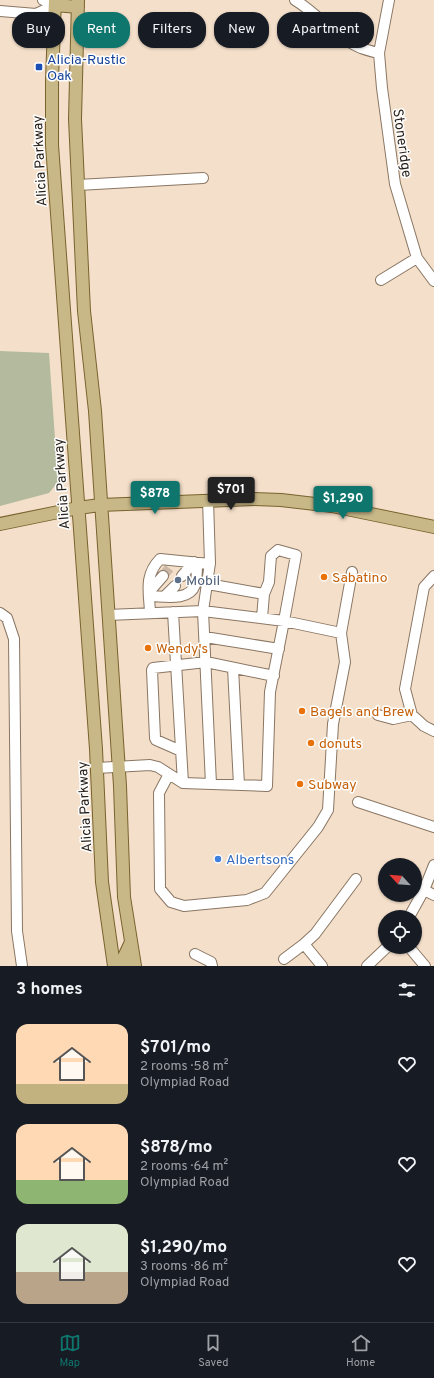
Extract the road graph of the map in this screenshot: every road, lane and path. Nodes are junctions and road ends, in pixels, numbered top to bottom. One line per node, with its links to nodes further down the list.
1 (43, 0): 4 (street)
2 (295, 0): 7 (street)
3 (389, 0): 7 (street, Stoneridge)
4 (55, 3): 5 (main road); 6 (street); 15 (main road, Alicia Parkway)
5 (78, 3): 9 (main road)
6 (0, 11)
7 (379, 53): 10 (street, Stoneridge)
8 (204, 178): 9 (street)
9 (78, 185): 14 (main road)
10 (417, 258): 11 (street); 12 (street, Stoneridge)
11 (381, 280)
12 (434, 281)
13 (208, 500): 14 (main road); 17 (main road); 19 (street)
14 (100, 505): 15 (main road); 33 (main road)
15 (78, 508): 16 (main road); 48 (main road, Alicia Parkway)
16 (0, 524)
17 (434, 527)
18 (196, 563): 19 (street); 22 (street); 26 (street); 28 (street)
19 (210, 564): 24 (street)
20 (352, 572): 36 (street)
21 (163, 576): 26 (street)
22 (182, 576)
23 (434, 576): 44 (street)
24 (208, 584): 27 (street); 29 (street)
25 (175, 586): 28 (street)
26 (149, 594): 28 (street); 30 (street)
27 (264, 594): 34 (street); 35 (street)
28 (165, 596)
29 (203, 611): 31 (street); 34 (street); 37 (street)
30 (150, 612): 31 (street); 33 (street)
31 (174, 612): 40 (street)
32 (2, 613): 66 (street)
33 (108, 615): 47 (main road)
34 (262, 618): 35 (street)
35 (284, 621): 36 (street); 38 (street)
36 (341, 633): 49 (street)
37 (205, 638): 38 (street); 39 (street)
38 (278, 650): 42 (street)
39 (206, 662): 40 (street); 41 (street); 51 (street)
40 (176, 664): 46 (street); 46 (street)
41 (233, 668): 42 (street); 52 (street)
42 (274, 676): 52 (street)
43 (378, 714): 44 (street)
44 (412, 715): 45 (street)
45 (434, 731)
46 (182, 751): 50 (street)
47 (118, 767): 48 (street); 49 (street); 60 (main road)
48 (97, 768): 67 (main road, Alicia Parkway)
49 (169, 774): 50 (street)
50 (183, 783): 51 (street)
51 (212, 784): 52 (street)
52 (239, 785)
53 (358, 802): 54 (street)
54 (434, 826)
55 (434, 865): 57 (street)
56 (356, 879): 61 (street)
57 (424, 890): 58 (street); 59 (street)
58 (434, 895)
59 (413, 910)
60 (131, 942): 68 (main road); 69 (main road)
61 (304, 944): 65 (street); 71 (street)
62 (195, 954): 70 (street)
63 (380, 954): 72 (street)
64 (415, 954): 73 (street)
65 (284, 959)
66 (22, 966)
67 (114, 966)
68 (124, 966)
69 (135, 966)
70 (212, 966)
71 (322, 966)
72 (367, 966)
73 (424, 966)

